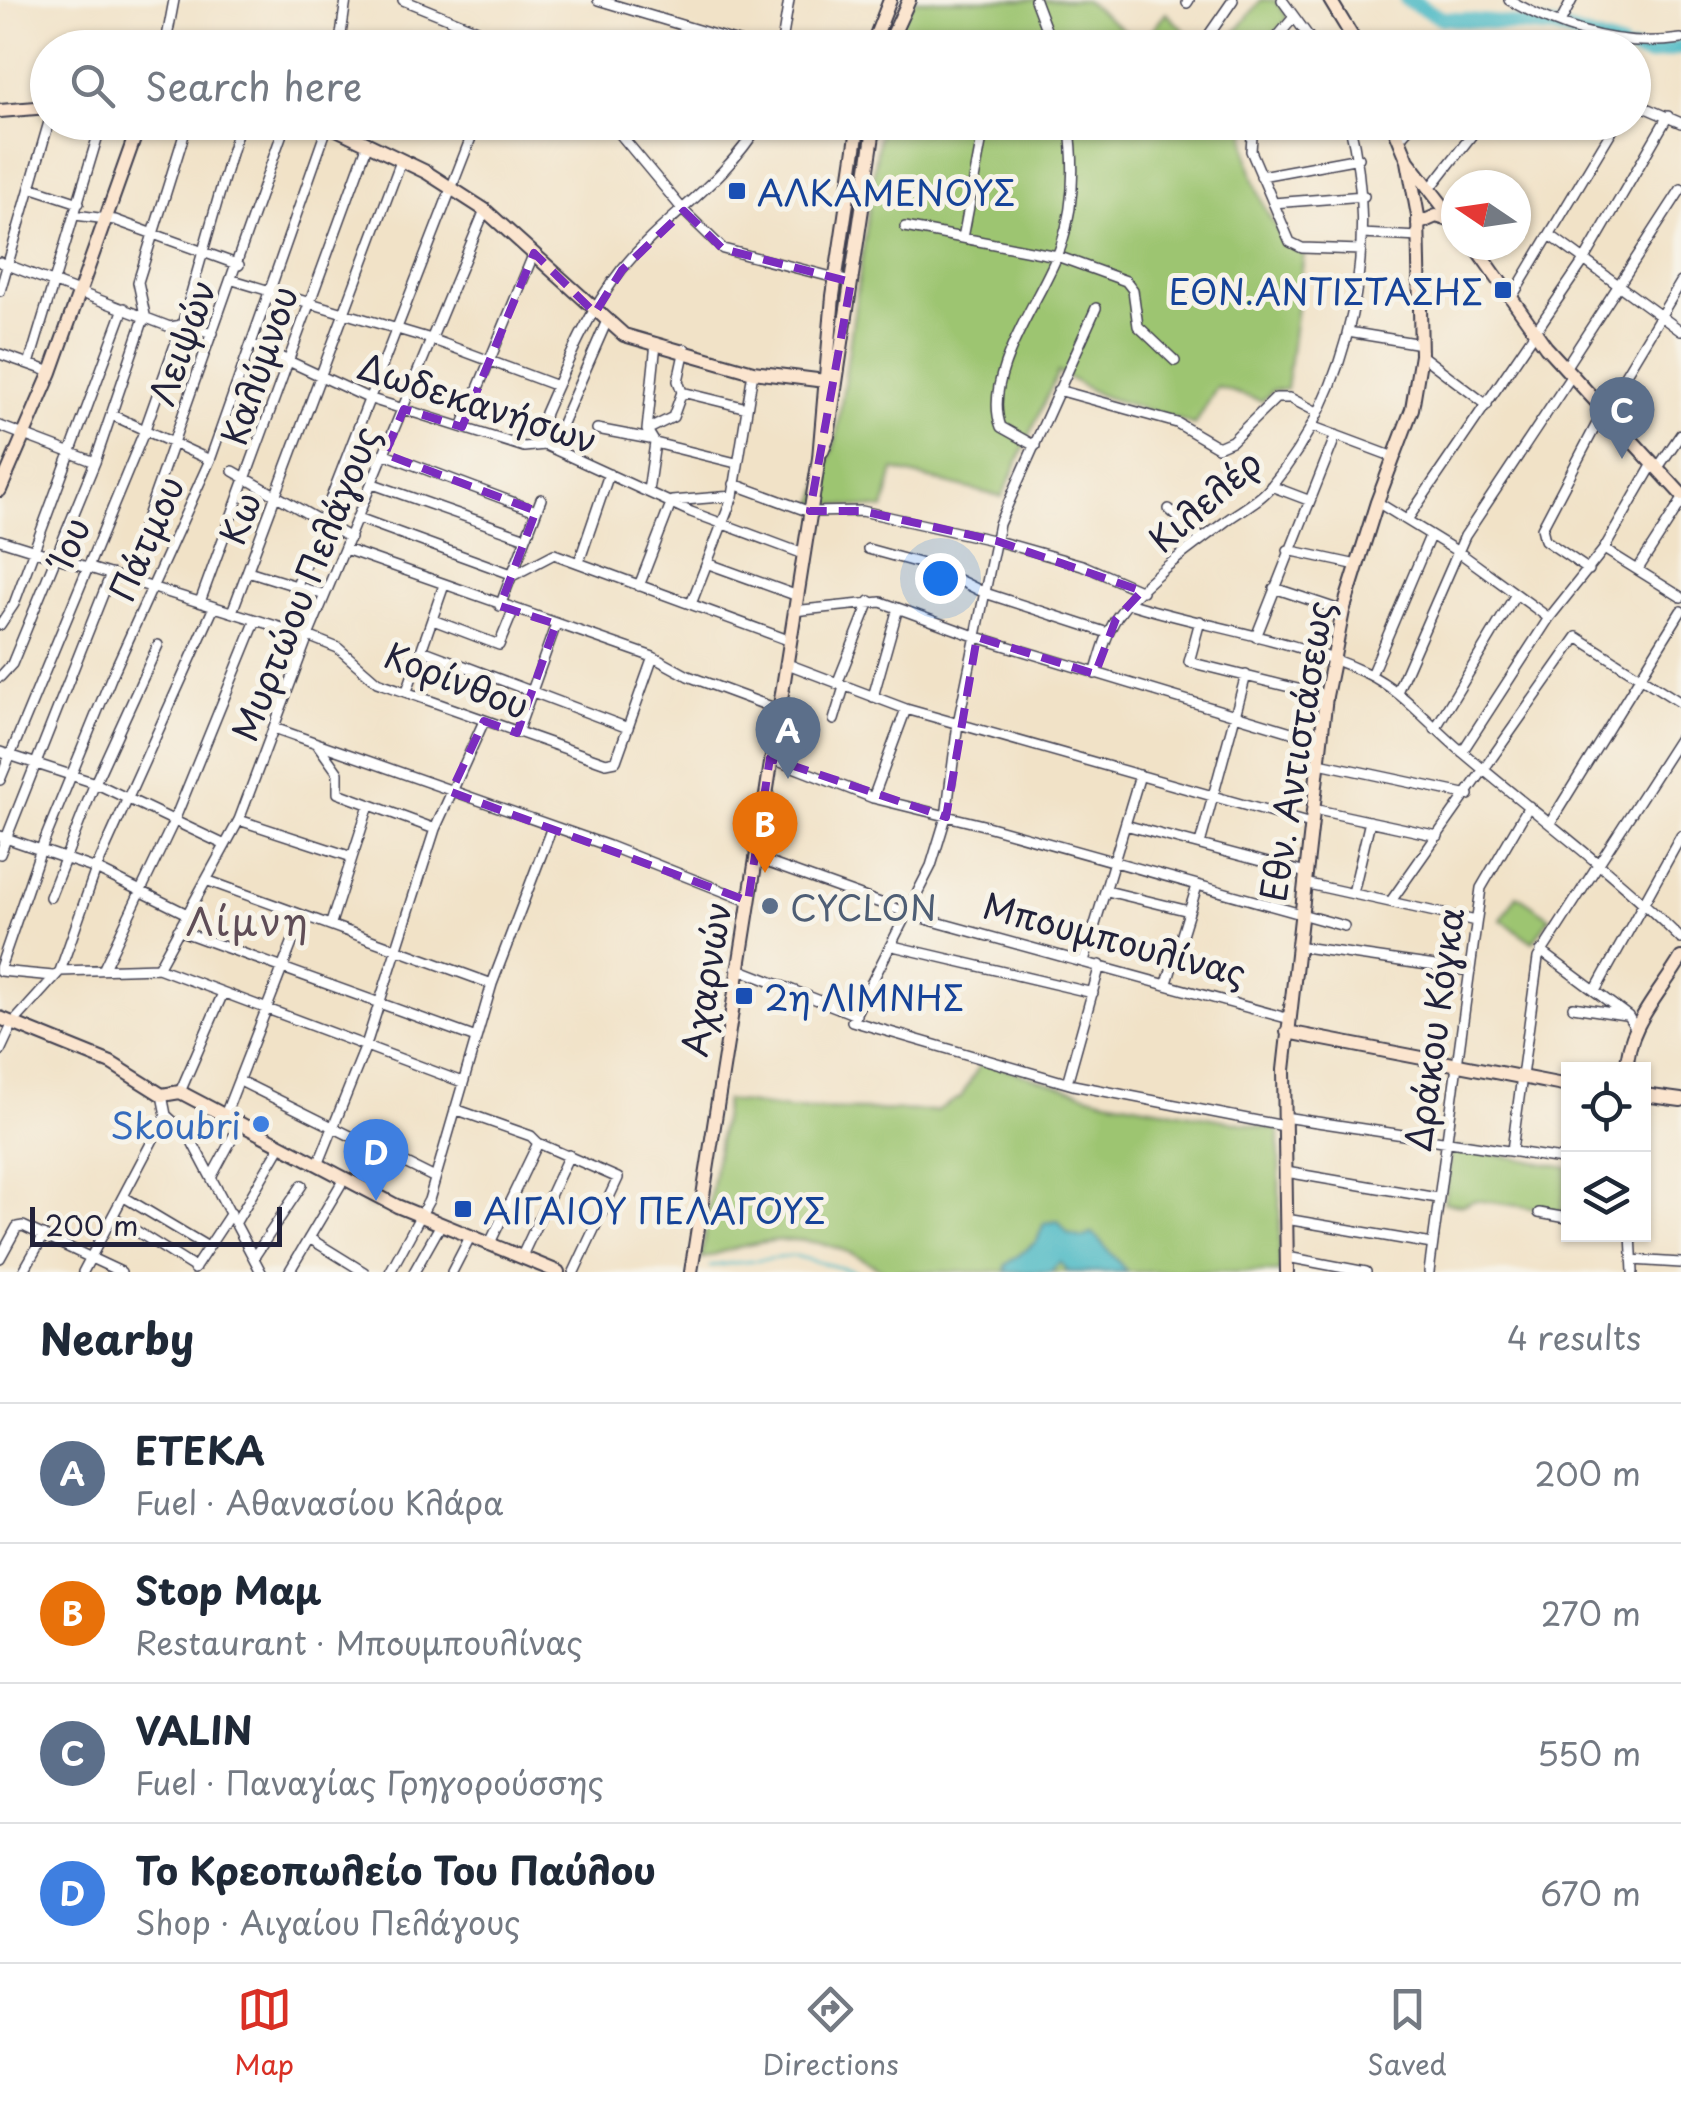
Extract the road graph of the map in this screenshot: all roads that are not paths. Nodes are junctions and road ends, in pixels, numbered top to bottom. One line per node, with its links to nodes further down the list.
1 (174, 0): 16 (street)
2 (346, 0): 17 (street)
3 (403, 0): 18 (street)
4 (598, 0): 19 (street)
5 (789, 0): 20 (street)
6 (890, 0): 21 (street)
7 (910, 0): 22 (street)
8 (1035, 0): 23 (street)
9 (1234, 0): 24 (street)
10 (1282, 0): 14 (street)
11 (1330, 0): 27 (street)
12 (1509, 0): 15 (street)
13 (1572, 0): 15 (street)
14 (1294, 17): 25 (street); 26 (street)
15 (1561, 21): 28 (street)
16 (168, 30)
17 (342, 30)
18 (477, 30)
19 (698, 30)
20 (783, 30)
21 (878, 30)
22 (895, 30)
23 (1045, 30)
24 (1212, 30)
25 (1283, 30)
26 (1304, 30)
27 (1349, 30)
28 (1589, 30)
29 (1681, 39): 30 (street)
30 (1651, 42)
31 (30, 108): 33 (street)
32 (1651, 110): 34 (street)
33 (0, 111)
34 (1668, 116): 35 (street); 84 (street)
35 (1681, 123)
36 (44, 140): 62 (street)
37 (97, 140): 66 (street)
38 (133, 140): 73 (street)
39 (182, 140): 76 (street)
40 (235, 140): 81 (street, Ίου)
41 (280, 140): 87 (street, Λειψών)
42 (320, 140): 95 (street, Πάτμου)
43 (356, 140): 56 (street)
44 (469, 140): 61 (street)
45 (625, 140): 70 (street)
46 (748, 140): 70 (street)
47 (856, 140): 88 (street, Αχαρνών)
48 (872, 140): 91 (street, Αχαρνών)
49 (981, 140): 79 (street)
50 (1070, 140): 83 (street)
51 (1252, 140): 60 (street)
52 (1354, 140): 57 (street, Κιλελέρ)
53 (1400, 140): 59 (street)
54 (1470, 140): 64 (street)
55 (1606, 140): 78 (street)
56 (367, 146): 58 (street); 98 (street, Καλύμνου)
57 (1358, 158): 60 (street); 65 (street, Κιλελέρ)
58 (401, 160): 61 (street); 104 (street, Κω)
59 (1408, 160): 64 (street); 74 (street, Εθν. Αντιστάσεως)
60 (1261, 176): 67 (street)
61 (449, 186): 69 (street); 107 (street)
62 (30, 187): 66 (street); 86 (street)
63 (1681, 188): 93 (street)
64 (1432, 194): 68 (street); 74 (street)
65 (1364, 196): 67 (street); 77 (street, Κιλελέρ)
66 (79, 202): 71 (street)
67 (1273, 203): 80 (street)
68 (1441, 205)
69 (485, 210): 82 (street); 112 (street, Μυρτώου Πελάγους)
70 (684, 212): 88 (street); 101 (street)
71 (75, 215): 73 (street); 90 (street)
72 (1441, 216): 74 (street)
73 (105, 218): 76 (street); 94 (street)
74 (1418, 225): 77 (street); 115 (street, Εθν. Αντιστάσεως)
75 (905, 227): 79 (street)
76 (153, 234): 81 (street); 103 (street)
77 (1362, 234): 80 (street, Κιλελέρ)
78 (1550, 235): 84 (street); 97 (street)
79 (962, 238): 83 (street)
80 (1361, 250): 109 (street, Κιλελέρ)
81 (202, 252): 87 (street); 106 (street, Ίου)
82 (534, 253): 101 (street); 119 (street)
83 (1056, 256): 120 (street); 148 (street)
84 (1584, 259): 93 (street); 111 (street)
85 (1485, 260): 97 (street)
86 (4, 264): 90 (street); 96 (street)
87 (239, 266): 89 (street, Λειψών)
88 (836, 279): 91 (street); 126 (street, Αχαρνών)
89 (233, 280): 95 (street); 110 (street, Λειψών)
90 (56, 281): 94 (street); 121 (street)
91 (851, 282): 152 (street, Αχαρνών)
92 (1681, 282): 102 (street)
93 (1621, 285): 102 (street); 124 (street)
94 (80, 289): 99 (street); 122 (street)
95 (271, 291): 98 (street); 114 (street, Πάτμου)
96 (0, 292)
97 (1512, 297): 111 (street)
98 (309, 302): 104 (street); 118 (street, Καλύμνου)
99 (124, 308): 103 (street); 149 (street)
100 (1096, 308): 128 (street)
101 (593, 311): 105 (street); 127 (street)
102 (1660, 314): 108 (street); 134 (street)
103 (145, 315): 106 (street); 136 (street)
104 (345, 316): 107 (street); 125 (street, Κω)
105 (606, 322): 113 (street); 147 (street)
106 (182, 324): 110 (street); 141 (street, Ίου)
107 (395, 328): 112 (street); 130 (street)
108 (1681, 331)
109 (1348, 332): 115 (street); 135 (street, Κιλελέρ)
110 (213, 334): 146 (street, Λειψών)
111 (1536, 334): 124 (street); 131 (street)
112 (431, 339): 119 (street); 133 (street, Μυρτώου Πελάγους)
113 (656, 343): 116 (street); 145 (street)
114 (252, 344): 118 (street, Δωδεκανήσων); 153 (street, Πάτμου)
115 (1422, 350): 131 (street); 151 (street, Εθν. Αντιστάσεως)
116 (685, 351): 123 (street); 129 (street)
117 (0, 354): 121 (street)
118 (288, 357): 125 (street, Δωδεκανήσων); 159 (street, Καλύμνου)
119 (490, 360): 127 (street); 138 (street)
120 (1175, 361)
121 (29, 364): 122 (street)
122 (51, 372): 143 (street)
123 (753, 372): 126 (street); 132 (street)
124 (1568, 372): 134 (street); 191 (street)
125 (322, 378): 130 (street, Δωδεκανήσων); 166 (street, Κω)
126 (825, 381): 152 (street, Αχαρνών)
127 (557, 386): 147 (street)
128 (1058, 390): 135 (street); 148 (street)
129 (682, 392): 132 (street); 145 (street)
130 (368, 398): 133 (street, Δωδεκανήσων); 177 (street)
131 (1487, 405): 176 (street)
132 (747, 408): 155 (street)
133 (404, 409): 138 (street, Δωδεκανήσων); 150 (street, Μυρτώου Πελάγους)
134 (1604, 410): 156 (street); 199 (street)
135 (1317, 412): 139 (street, Κιλελέρ)
136 (112, 414): 141 (street); 154 (street)
137 (0, 426): 143 (street)
138 (462, 426): 147 (street, Δωδεκανήσων)
139 (1312, 426): 144 (street); 162 (street, Κιλελέρ)
140 (598, 429): 145 (street)
141 (144, 432): 146 (street); 196 (street, Ίου)
142 (1681, 434): 156 (street)
143 (24, 435): 149 (street); 163 (street)
144 (1336, 435): 151 (street); 169 (street)
145 (650, 438): 155 (street); 164 (street)
146 (173, 445): 153 (street); 202 (street, Λειψών)
147 (545, 445): 158 (street, Δωδεκανήσων)
148 (1034, 446): 184 (street)
149 (70, 452): 154 (street); 185 (street)
150 (385, 454): 160 (street, Μυρτώου Πελάγους); 173 (street)
151 (1394, 457): 171 (street, Εθν. Αντιστάσεως)
152 (819, 458): 174 (street, Αχαρνών)
153 (210, 460): 205 (street, Πάτμου)
154 (95, 462): 192 (street)
155 (736, 464): 161 (street)
156 (1655, 466): 167 (street); 189 (street)
157 (233, 472): 159 (street)
158 (609, 474): 164 (street, Δωδεκανήσων); 193 (street)
159 (246, 482): 166 (street); 215 (street, Καλύμνου)
160 (373, 484): 175 (street, Μυρτώου Πελάγους); 181 (street)
161 (734, 484): 165 (street); 174 (street)
162 (1271, 486): 169 (street); 182 (street, Κιλελέρ)
163 (0, 490)
164 (648, 491): 170 (street, Δωδεκανήσων)
165 (733, 496): 170 (street); 178 (street)
166 (276, 498): 177 (street); 198 (street, Κω)
167 (1681, 498): 197 (street)
168 (540, 499): 173 (street)
169 (1308, 500): 188 (street)
170 (672, 501): 178 (street, Δωδεκανήσων); 206 (street)
171 (1377, 502): 176 (street); 195 (street, Εθν. Αντιστάσεως)
172 (1169, 509): 182 (street)
173 (536, 512): 181 (street)
174 (810, 512): 184 (street); 190 (street, Αχαρνών)
175 (358, 518): 180 (street, Μυρτώου Πελάγους); 201 (street)
176 (1407, 520): 179 (street)
177 (320, 524): 180 (street); 203 (street)
178 (725, 525): 190 (street, Δωδεκανήσων); 194 (street)
179 (1430, 536): 191 (street); 244 (street)
180 (350, 538): 186 (street, Μυρτώου Πελάγους)
181 (526, 538): 201 (street)
182 (1202, 539): 208 (street, Κιλελέρ)
183 (0, 540): 185 (street, Κορίνθου)
184 (996, 541): 208 (street); 209 (street)
185 (35, 549): 192 (street, Κορίνθου); 227 (street)
186 (345, 549): 204 (street); 211 (street, Μυρτώου Πελάγους)
187 (868, 549): 209 (street)
188 (1288, 550): 195 (street); 207 (street)
189 (1604, 550): 197 (street); 199 (street)
190 (802, 554): 212 (street, Αχαρνών)
191 (1460, 554): 210 (street); 250 (street)
192 (57, 555): 196 (street, Κορίνθου); 245 (street)
193 (579, 562): 201 (street); 206 (street)
194 (709, 564): 212 (street); 216 (street)
195 (1356, 565): 223 (street, Εθν. Αντιστάσεως)
196 (88, 566): 200 (street, Κορίνθου); 268 (street, Ίου)
197 (1638, 569): 213 (street)
198 (248, 570): 203 (street); 225 (street, Κω)
199 (1588, 570): 226 (street)
200 (110, 574): 202 (street, Κορίνθου); 270 (street)
201 (514, 575): 218 (street)
202 (125, 579): 205 (street, Κορίνθου)
203 (297, 585): 211 (street)
204 (444, 585): 218 (street); 229 (street)
205 (154, 586): 215 (street, Κορίνθου); 273 (street, Πάτμου)
206 (639, 586): 216 (street)
207 (1274, 588): 223 (street); 235 (street)
208 (1142, 592): 217 (street, Κιλελέρ)
209 (985, 593): 232 (street); 234 (street)
210 (1516, 594): 226 (street); 262 (street)
211 (325, 595): 233 (street, Μυρτώου Πελάγους)
212 (795, 595): 222 (street, Αχαρνών)
213 (1681, 597)
214 (870, 600): 220 (street); 222 (street); 247 (street)
215 (200, 602): 219 (street, Κορίνθου)
216 (691, 604): 236 (street)
217 (1130, 604): 230 (street); 232 (street, Κιλελέρ)
218 (500, 606): 221 (street)
219 (214, 607): 225 (street, Κορίνθου); 280 (street)
220 (898, 608): 234 (street); 252 (street)
221 (514, 611): 229 (street); 231 (street)
222 (792, 611): 236 (street, Αχαρνών)
223 (1344, 611): 240 (street, Εθν. Αντιστάσεως)
224 (1681, 611): 246 (street)
225 (232, 612): 228 (street, Κορίνθου)
226 (1549, 618): 267 (street)
227 (1, 620)
228 (256, 620): 233 (street, Κορίνθου); 286 (street)
229 (433, 620): 238 (street)
230 (1200, 621): 235 (street); 243 (street)
231 (556, 624): 239 (street); 248 (street)
232 (1108, 633): 242 (street, Κιλελέρ)
233 (308, 636): 249 (street, Κορίνθου); 260 (street, Μυρτώου Πελάγους)
234 (977, 638): 242 (street); 259 (street)
235 (1256, 638): 240 (street)
236 (788, 640): 241 (street, Αχαρνών)
237 (158, 645): 276 (street)
238 (422, 650): 248 (street); 249 (street)
239 (654, 657): 254 (street); 261 (street)
240 (1333, 658): 244 (street); 251 (street, Εθν. Αντιστάσεως)
241 (785, 663): 247 (street); 254 (street, Αχαρνών)
242 (1095, 674): 256 (street)
243 (1246, 675): 251 (street); 256 (street)
244 (1371, 675): 250 (street)
245 (0, 677)
246 (1640, 677): 253 (street); 272 (street); 289 (street)
247 (841, 685): 252 (street); 257 (street)
248 (531, 691): 261 (street); 263 (street)
249 (407, 692): 258 (street, Κορίνθου)
250 (1397, 692): 262 (street)
251 (1326, 696): 265 (street, Εθν. Αντιστάσεως)
252 (873, 697): 255 (street)
253 (1681, 704)
254 (778, 709): 269 (street, Αχαρνών)
255 (906, 709): 259 (street); 281 (street)
256 (1236, 716): 265 (street); 279 (street)
257 (834, 720)
258 (484, 721): 263 (street, Κορίνθου); 277 (street)
259 (958, 723): 274 (street); 284 (street)
260 (274, 728): 266 (street); 287 (street, Μυρτώου Πελάγους)
261 (628, 728): 263 (street, Κορίνθου)
262 (1436, 730): 267 (street)
263 (517, 733)
264 (1681, 736): 304 (street)
265 (1321, 741): 271 (street, Εθν. Αντιστάσεως)
266 (317, 743): 277 (street); 282 (street)
267 (1462, 752): 272 (street)
268 (5, 753): 270 (street); 275 (street, Ίου)
269 (770, 758): 281 (street); 302 (street, Αχαρνών)
270 (35, 762): 273 (street); 295 (street)
271 (1319, 764): 278 (street); 285 (street, Εθν. Αντιστάσεως)
272 (1486, 772): 278 (street); 283 (street)
273 (75, 774): 276 (street); 298 (street, Πάτμου)
274 (1140, 776): 279 (street); 290 (street)
275 (0, 780)
276 (96, 782): 280 (street); 301 (street)
277 (451, 792): 291 (street); 292 (street)
278 (1469, 795): 293 (street)
279 (1214, 796): 285 (street); 296 (street)
280 (127, 798): 286 (street); 305 (street)
281 (873, 798): 284 (street)
282 (369, 805): 292 (street); 300 (street)
283 (1529, 806): 289 (street); 321 (street, Δράκου Κόγκα)
284 (946, 817): 303 (street); 316 (street)
285 (1312, 817): 288 (street); 306 (street, Εθν. Αντιστάσεως)
286 (174, 820): 297 (street); 309 (street)
287 (239, 820): 297 (street, Μυρτώου Πελάγους); 300 (street)
288 (1370, 822): 293 (street); 311 (street)
289 (1550, 823): 304 (street)
290 (1126, 825): 296 (street); 303 (street)
291 (552, 827): 313 (street); 341 (street)
292 (435, 829): 328 (street)
293 (1438, 836): 315 (street)
294 (1681, 836): 314 (street)
295 (3, 837): 298 (street); 299 (street)
296 (1200, 844): 306 (street)
297 (225, 846): 307 (street, Μυρτώου Πελάγους)
298 (41, 849): 301 (street); 337 (street, Πάτμου)
299 (0, 854)
300 (352, 857): 322 (street)
301 (65, 858): 305 (street); 312 (street)
302 (755, 858): 313 (street, Αχαρνών); 316 (street, Μπουμπουλίνας)
303 (1114, 863): 308 (street); 310 (street)
304 (1601, 863): 314 (street); 329 (street)
305 (96, 869): 309 (street); 339 (street)
306 (1305, 878): 311 (street); 320 (street, Εθν. Αντιστάσεως)
307 (206, 880): 318 (street, Μυρτώου Πελάγους); 319 (street)
308 (1196, 886): 317 (street); 320 (street)
309 (142, 890): 318 (street); 334 (street)
310 (1107, 891): 317 (street); 331 (street)
311 (1353, 893): 315 (street)
312 (50, 897)
313 (748, 901): 336 (street, Αχαρνών)
314 (1643, 901): 325 (street); 342 (street)
315 (1391, 902): 321 (street)
316 (911, 912): 326 (street); 331 (street, Μπουμπουλίνας)
317 (1189, 912): 340 (street)
318 (187, 914): 324 (street, Μυρτώου Πελάγους)
319 (303, 915): 322 (street); 333 (street)
320 (1300, 915): 323 (street); 327 (street, Εθν. Αντιστάσεως)
321 (1476, 921): 338 (street, Δράκου Κόγκα)
322 (332, 923): 328 (street)
323 (1344, 926)
324 (178, 930): 333 (street); 335 (street, Μυρτώου Πελάγους)
325 (1681, 939)
326 (893, 946): 344 (street); 348 (street)
327 (1296, 946): 338 (street); 351 (street, Εθν. Αντιστάσεως)
328 (398, 948): 341 (street); 345 (street)
329 (1541, 950): 342 (street); 357 (street)
330 (1681, 958): 350 (street)
331 (1084, 961): 332 (street, Μπουμπουλίνας)
332 (1100, 966): 340 (street, Μπουμπουλίνας); 344 (street)
333 (284, 967): 345 (street); 347 (street)
334 (104, 968): 335 (street); 339 (street)
335 (158, 968): 343 (street)
336 (736, 968): 348 (street); 419 (street, Αχαρνών)
337 (0, 970): 339 (street)
338 (1470, 970): 356 (street, Δράκου Κόγκα)
339 (57, 974): 349 (street)
340 (1167, 983): 351 (street, Μπουμπουλίνας)
341 (492, 984): 352 (street)
342 (1595, 991): 350 (street)
343 (223, 992): 347 (street); 362 (street)
344 (1093, 993): 360 (street)
345 (379, 1004): 352 (street); 353 (street)
346 (1573, 1007): 350 (street)
347 (268, 1010): 353 (street); 358 (street)
348 (854, 1018): 360 (street)
349 (7, 1021): 354 (street); 363 (street)
350 (1631, 1021): 355 (street)
351 (1289, 1025): 356 (street, Μπουμπουλίνας); 369 (street, Εθν. Αντιστάσεως)
352 (476, 1038): 359 (street)
353 (365, 1048): 359 (street); 371 (street)
354 (0, 1050)
355 (1627, 1062)
356 (1454, 1064): 357 (street, Μπουμπουλίνας); 372 (street, Δράκου Κόγκα)
357 (1522, 1076): 361 (street, Μπουμπουλίνας); 375 (street)
358 (240, 1080): 368 (street); 371 (street)
359 (462, 1082): 366 (street)
360 (1066, 1083): 369 (street)
361 (1561, 1084)
362 (180, 1092): 363 (street); 368 (street)
363 (162, 1095): 367 (street)
364 (1651, 1095): 365 (street)
365 (1681, 1100)
366 (455, 1109): 373 (street); 381 (street)
367 (166, 1115): 380 (street); 384 (street)
368 (225, 1115): 370 (street)
369 (1284, 1121): 372 (street); 379 (street, Εθν. Αντιστάσεως)
370 (240, 1124): 374 (street); 380 (street)
371 (331, 1130): 378 (street); 381 (street)
372 (1444, 1138): 375 (street); 385 (street, Δράκου Κόγκα)
373 (538, 1143): 376 (street); 398 (street)
374 (281, 1145): 378 (street); 390 (street)
375 (1512, 1150): 377 (street)
376 (569, 1156): 404 (street); 418 (street)
377 (1561, 1159)
378 (318, 1165): 382 (street)
379 (1286, 1172): 385 (street); 391 (street, Εθν. Αντιστάσεως)
380 (212, 1176): 390 (street)
381 (435, 1178): 388 (street)
382 (344, 1179): 388 (street); 394 (street)
383 (302, 1185): 400 (street)
384 (124, 1197): 387 (street); 399 (street)
385 (1437, 1198): 397 (street, Δράκου Κόγκα)
386 (1539, 1213): 389 (street)
387 (114, 1217): 403 (street); 407 (street)
388 (422, 1217): 392 (street); 414 (street)
389 (1561, 1217)
390 (233, 1218): 399 (street); 400 (street)
391 (1286, 1219): 397 (street); 401 (street, Εθν. Αντιστάσεως)
392 (440, 1226): 395 (street); 415 (street)
393 (44, 1235): 402 (street); 403 (street); 408 (street)
394 (309, 1238): 412 (street); 413 (street)
395 (470, 1238): 398 (street); 416 (street)
396 (1632, 1242): 405 (street)
397 (1432, 1244): 422 (street, Δράκου Κόγκα)
398 (489, 1245): 404 (street)
399 (208, 1247): 407 (street)
400 (254, 1257): 411 (street)
401 (1287, 1257): 420 (street, Εθν. Αντιστάσεως); 421 (street)
402 (0, 1258)
403 (91, 1258): 409 (street); 410 (street)
404 (522, 1258): 417 (street)
405 (1632, 1260): 406 (street); 423 (street)
406 (1681, 1263)
407 (193, 1270)
408 (24, 1272)
409 (83, 1272)
410 (121, 1272)
411 (261, 1272)
412 (289, 1272)
413 (364, 1272)
414 (390, 1272)
415 (414, 1272)
416 (452, 1272)
417 (558, 1272)
418 (574, 1272)
419 (691, 1272)
420 (1288, 1272)
421 (1366, 1272)
422 (1429, 1272)
423 (1633, 1272)

